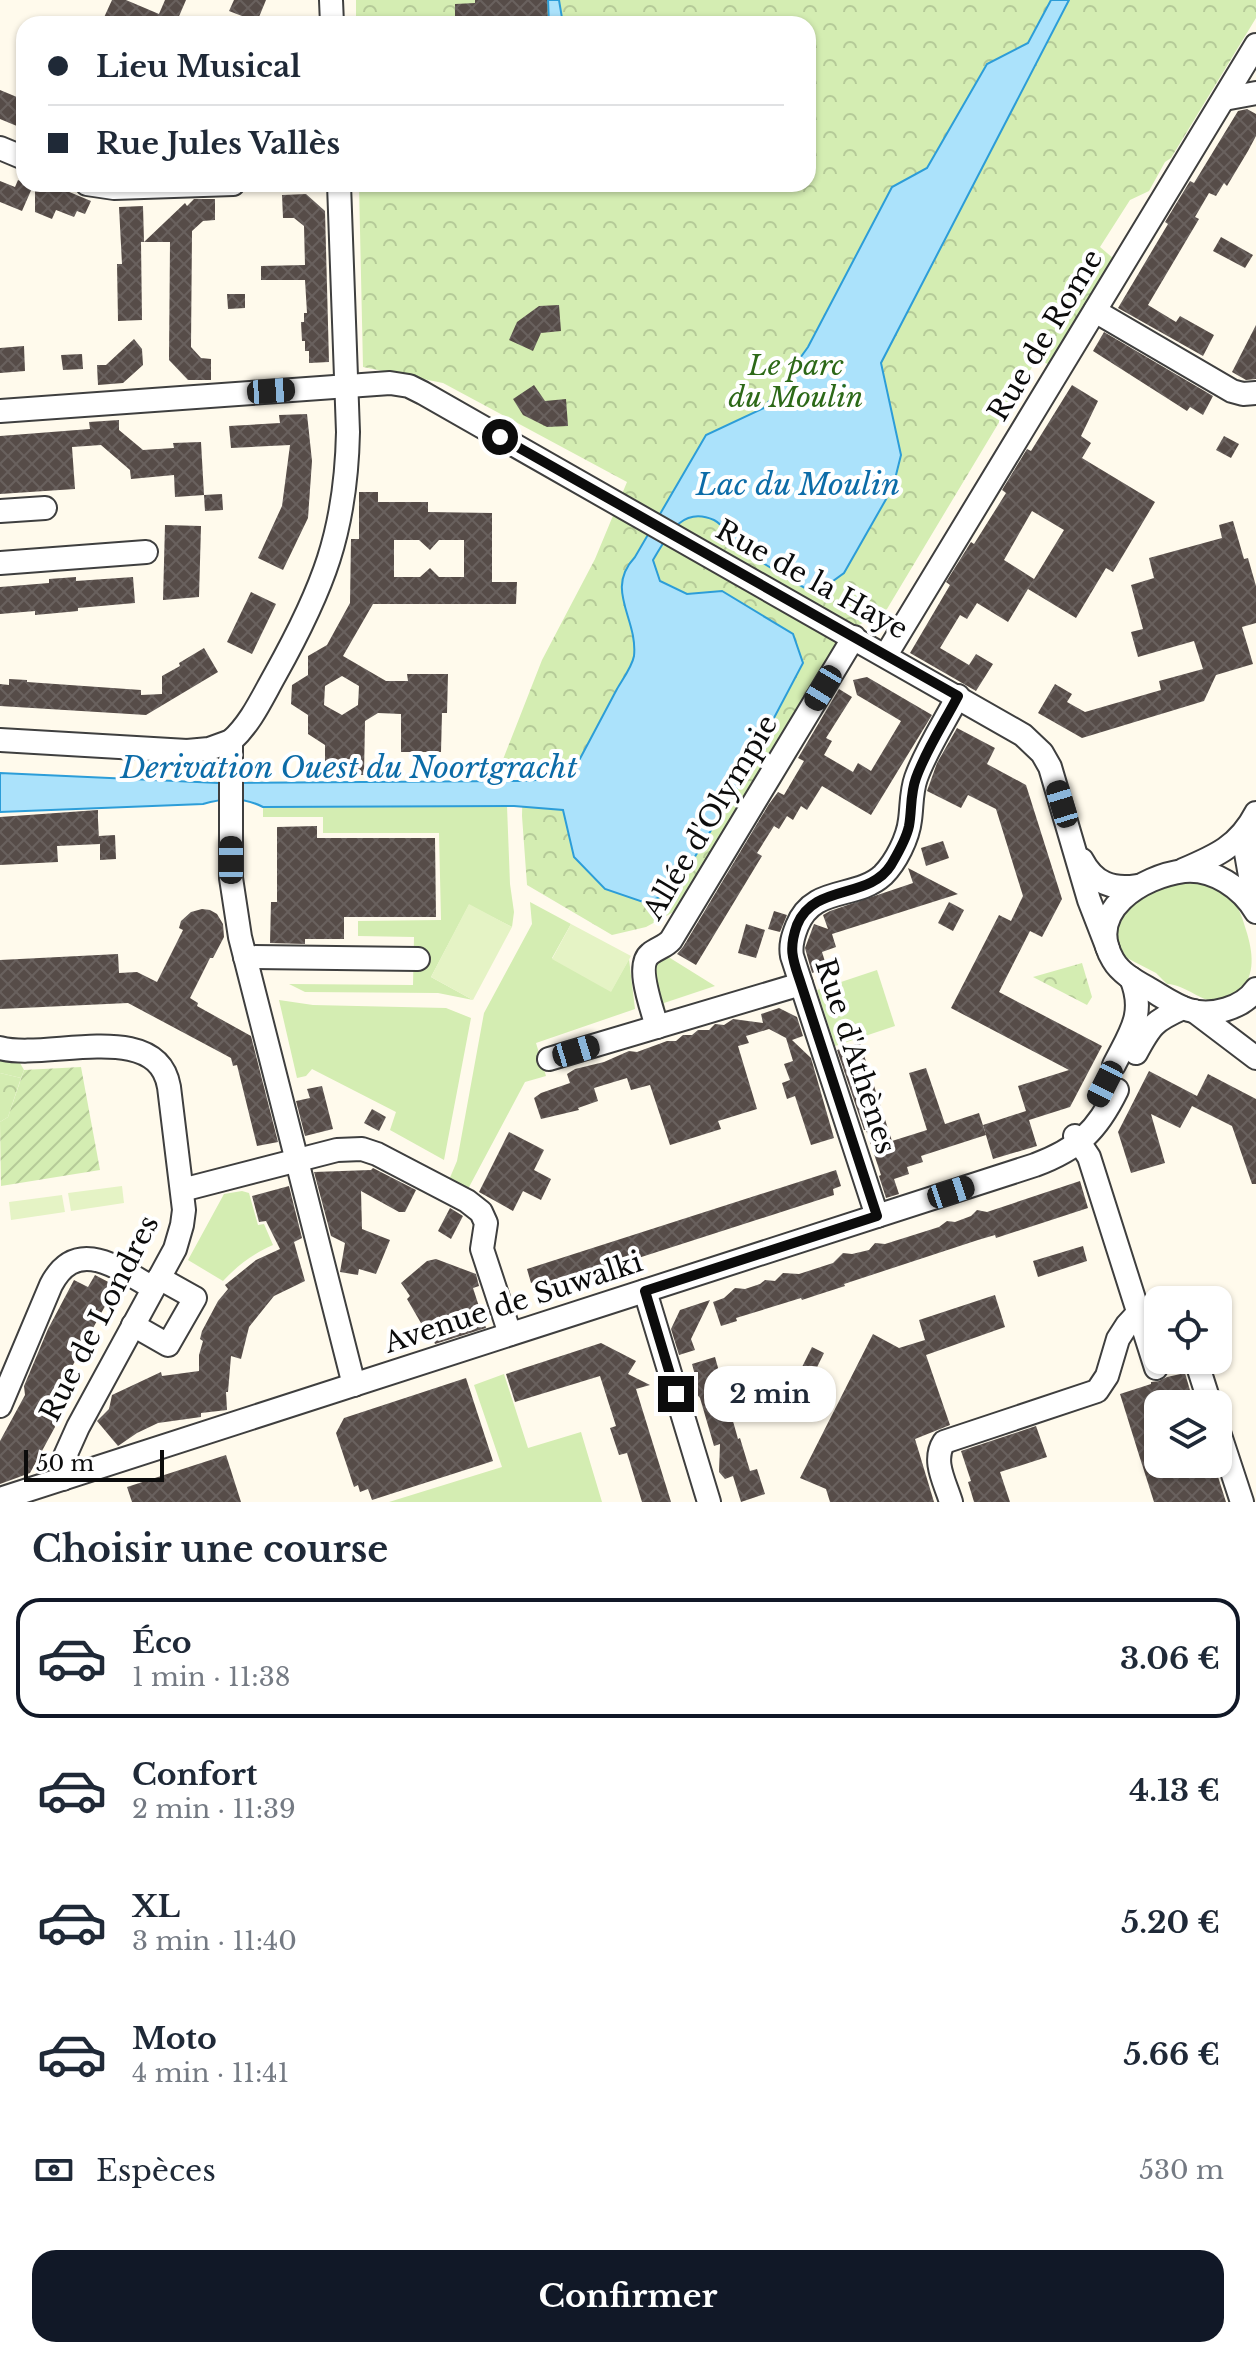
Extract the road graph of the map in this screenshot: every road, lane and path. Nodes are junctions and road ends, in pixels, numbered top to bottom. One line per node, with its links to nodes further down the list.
1 (1254, 55): 3 (street, Rue de Rome)
2 (1256, 93): 3 (street)
3 (1224, 99): 5 (street, Rue de Rome)
4 (339, 192): 6 (street)
5 (1095, 311): 7 (street); 14 (street, Rue de Rome)
6 (346, 386): 8 (street, Rue de la Haye); 13 (street, Rue de la Haye); 17 (street)
7 (1256, 393)
8 (0, 411)
9 (45, 508): 10 (street)
10 (0, 511)
11 (146, 552): 12 (street)
12 (0, 563)
13 (854, 637): 14 (street, Rue de la Haye); 30 (street, Allée d'Olympie)
14 (886, 655): 15 (street, Rue de la Haye)
15 (958, 696): 19 (street, Rue de la Haye); 27 (street, Rue d'Athènes)
16 (0, 740): 17 (street)
17 (231, 741): 24 (street)
18 (1254, 818): 20 (street); 22 (street)
19 (1075, 848): 21 (street); 23 (street, Rue de la Haye)
20 (1179, 872): 21 (street); 22 (street)
21 (1137, 886): 23 (street)
22 (1256, 911)
23 (1108, 949): 26 (street, Rue de la Haye)
24 (245, 957): 25 (street); 36 (street)
25 (418, 959)
26 (1131, 978): 29 (street); 34 (street, Avenue de Suwalki)
27 (801, 984): 30 (street); 38 (street, Rue d'Athènes)
28 (1256, 989): 29 (street)
29 (1188, 1010): 32 (street); 34 (street, Avenue de Suwalki)
30 (657, 1027): 33 (street)
31 (0, 1048): 37 (street, Rue de Londres)
32 (1256, 1058)
33 (549, 1059)
34 (1116, 1078): 35 (street, Avenue de Suwalki)
35 (1078, 1139): 38 (street, Avenue de Suwalki); 41 (street)
36 (298, 1159): 37 (street); 45 (street); 46 (street)
37 (182, 1190): 39 (street, Rue de Londres)
38 (877, 1216): 40 (street, Avenue de Suwalki)
39 (156, 1283): 43 (street, Rue de Londres); 43 (street); 47 (street)
40 (645, 1291): 45 (street, Avenue de Suwalki); 51 (street)
41 (1139, 1312): 42 (street); 44 (street); 52 (street)
42 (1144, 1316)
43 (133, 1325): 49 (street, Rue de Londres)
44 (1144, 1328)
45 (510, 1334): 46 (street, Avenue de Suwalki)
46 (354, 1385): 49 (street, Avenue de Suwalki)
47 (0, 1406)
48 (1232, 1472): 53 (street)
49 (63, 1479): 50 (street, Avenue de Suwalki)
50 (0, 1499)
51 (709, 1502)
52 (951, 1502)
53 (1242, 1502)

